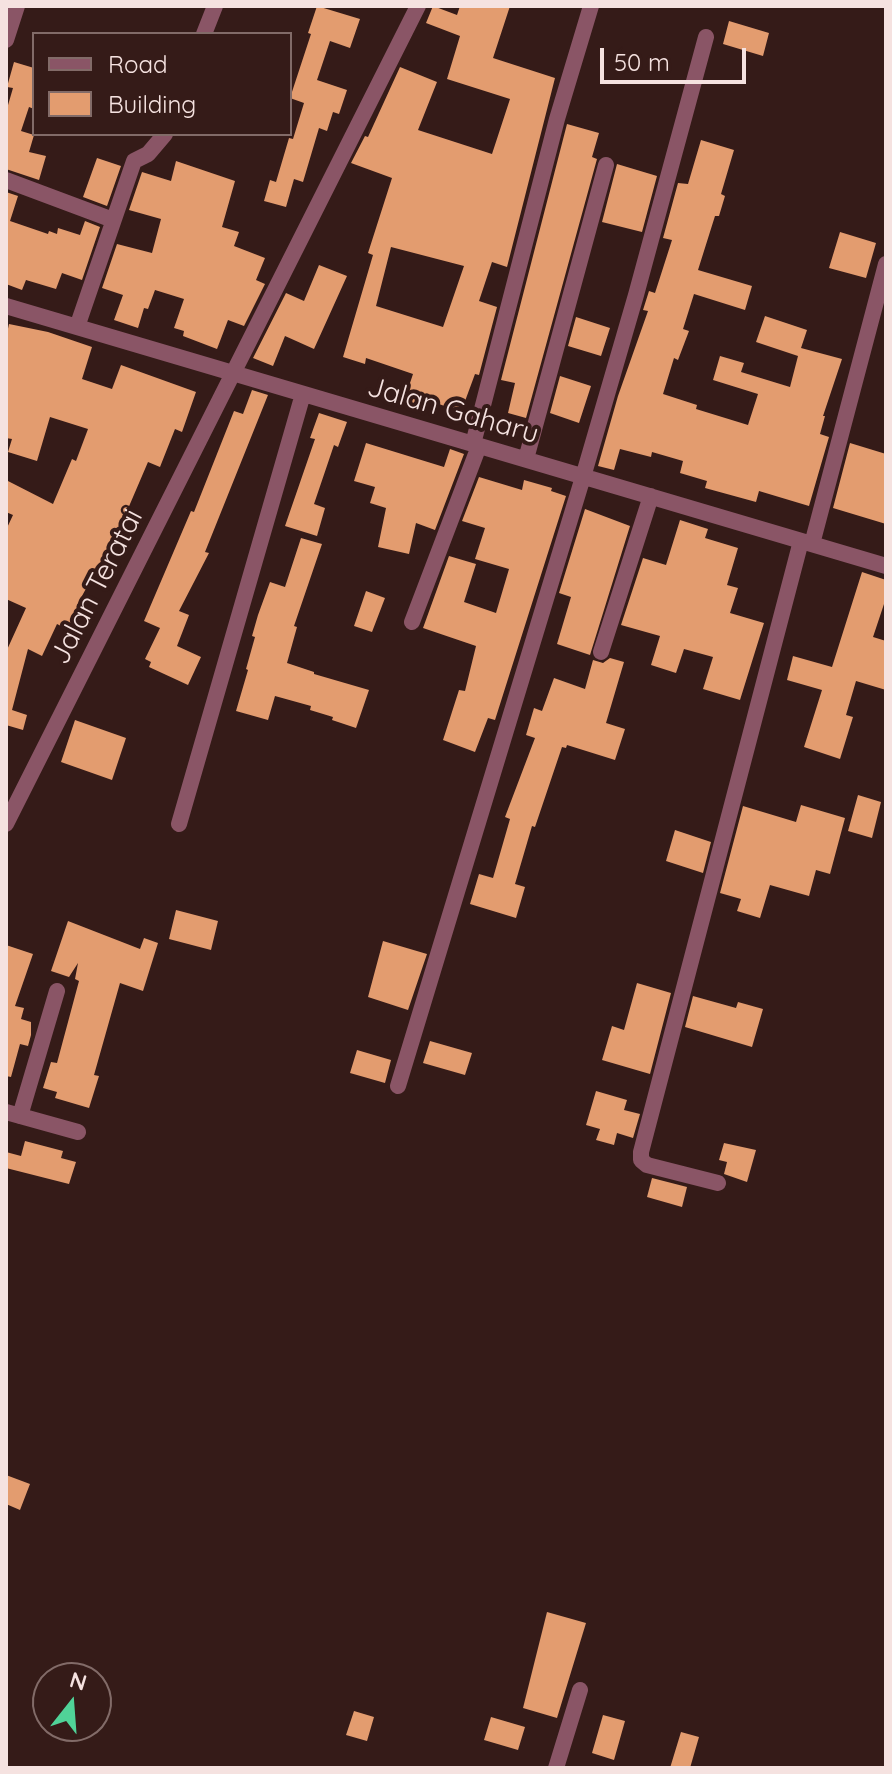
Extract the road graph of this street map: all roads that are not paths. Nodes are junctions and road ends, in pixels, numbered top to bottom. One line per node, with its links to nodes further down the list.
1 (17, 6): 7 (street)
2 (215, 6): 5 (street)
3 (418, 6): 15 (street, Jalan Teratai)
4 (591, 6): 17 (street)
5 (205, 32)
6 (706, 37): 19 (street)
7 (6, 40)
8 (163, 136): 11 (street)
9 (606, 165): 18 (street)
10 (6, 180): 11 (street)
11 (113, 220): 14 (street)
12 (886, 264): 21 (street)
13 (6, 306): 14 (street, Jalan Gaharu)
14 (77, 327): 15 (street, Jalan Gaharu)
15 (234, 374): 16 (street, Jalan Gaharu); 25 (street, Jalan Teratai)
16 (303, 394): 17 (street, Jalan Gaharu); 26 (street)
17 (476, 445): 18 (street, Jalan Gaharu); 23 (street)
18 (526, 459): 19 (street, Jalan Gaharu)
19 (583, 477): 20 (street, Jalan Gaharu); 28 (street)
20 (651, 496): 21 (street, Jalan Gaharu); 24 (street)
21 (807, 542): 22 (street, Jalan Gaharu); 31 (street)
22 (886, 566)
23 (412, 622)
24 (601, 652)
25 (6, 824)
26 (179, 824)
27 (57, 991): 29 (street)
28 (398, 1086)
29 (13, 1114): 30 (street)
30 (78, 1132)
31 (718, 1183)
32 (580, 1690): 33 (street)
33 (556, 1768)

